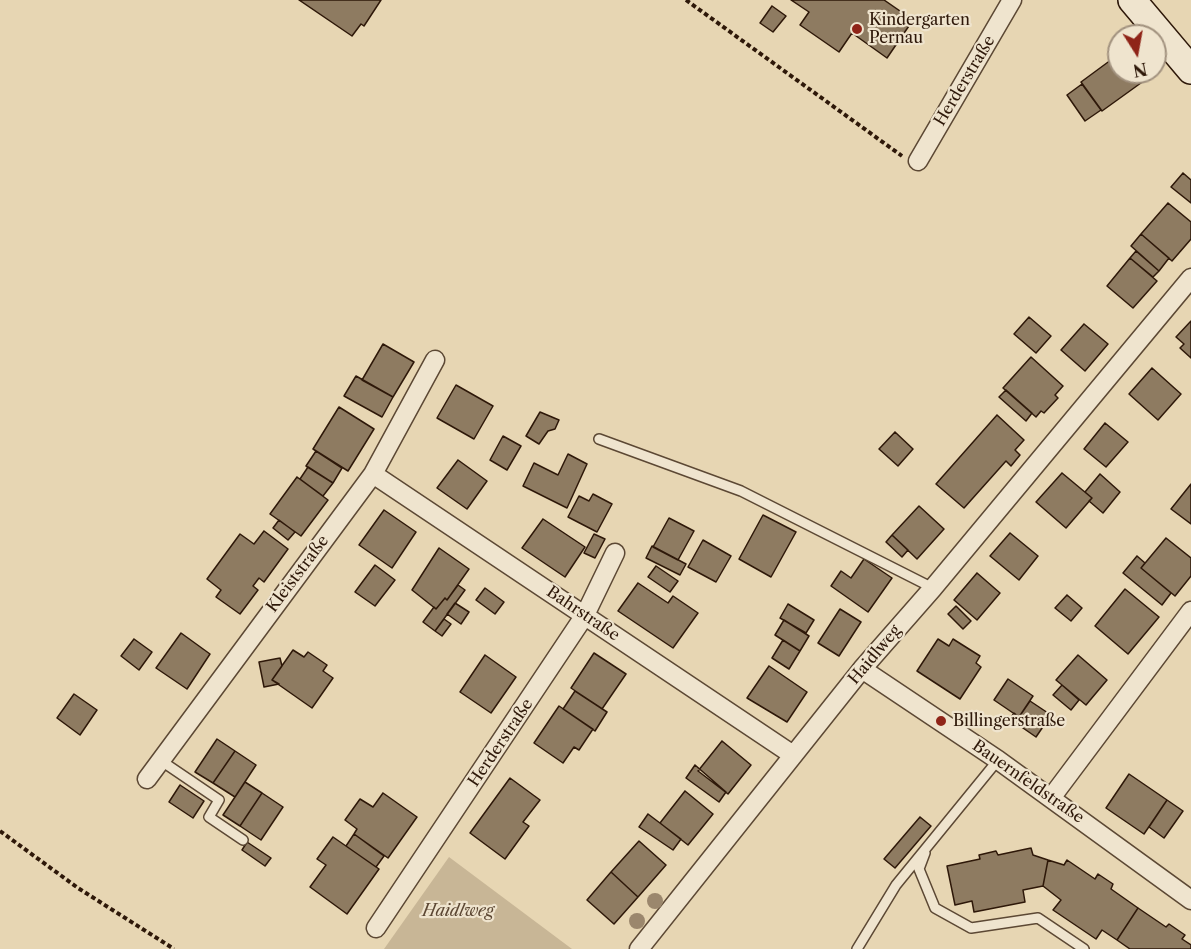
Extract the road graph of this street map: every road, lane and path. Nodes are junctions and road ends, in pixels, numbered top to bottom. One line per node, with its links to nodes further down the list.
1 (686, 0): 5 (path)
2 (1012, 0): 5 (street, Herderstraße)
3 (1132, 0): 4 (street)
4 (1191, 70)
5 (918, 161)
6 (1191, 278): 11 (street, Haidlweg)
7 (435, 360): 9 (street, Kleiststraße)
8 (599, 439): 11 (lane)
9 (373, 474): 13 (street, Bahrstraße); 16 (street, Kleiststraße)
10 (615, 553): 13 (street, Herderstraße)
11 (933, 588): 14 (street, Haidlweg)
12 (1191, 611): 19 (street)
13 (585, 615): 15 (street, Bahrstraße); 24 (street, Herderstraße)
14 (862, 669): 15 (street, Haidlweg); 17 (street, Bauernfeldstraße)
15 (793, 755): 26 (street, Haidlweg)
16 (160, 760): 18 (street, Kleiststraße); 21 (lane)
17 (998, 760): 19 (street, Bauernfeldstraße); 22 (lane)
18 (147, 778)
19 (1051, 798): 23 (street, Bauernfeldstraße)
20 (0, 831): 25 (path)
21 (243, 840)
22 (928, 845): 27 (lane); 28 (lane)
23 (1191, 900)
24 (376, 928)
25 (174, 949)
26 (639, 949)
27 (856, 949)
28 (1084, 949)

